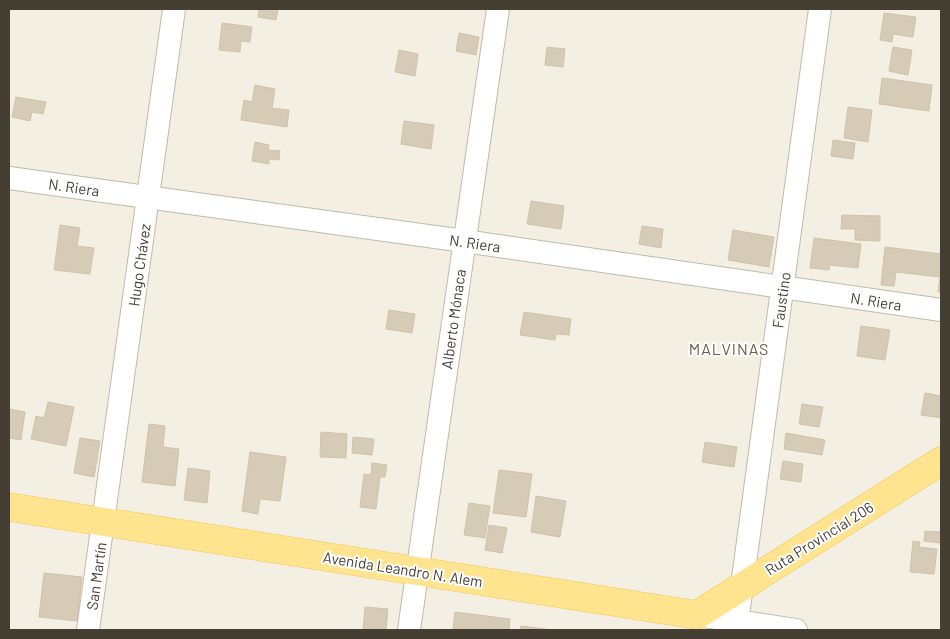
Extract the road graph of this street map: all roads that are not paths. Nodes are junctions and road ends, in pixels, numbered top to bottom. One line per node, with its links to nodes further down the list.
1 (174, 9): 5 (street, Hugo Chávez)
2 (498, 9): 6 (street, Alberto Mónaca)
3 (820, 9): 7 (street, Faustino)
4 (9, 178): 5 (street, N. Riera)
5 (148, 197): 6 (street, N. Riera); 11 (street, Hugo Chávez)
6 (464, 241): 7 (street, N. Riera); 12 (street, Alberto Mónaca)
7 (782, 287): 8 (street, N. Riera); 13 (street, Faustino)
8 (941, 310)
9 (941, 461): 13 (main road, Ruta Provincial 206)
10 (9, 507): 11 (main road, Avenida Leandro N. Alem)
11 (103, 521): 12 (main road, Avenida Leandro N. Alem); 16 (street, San Martín)
12 (416, 571): 14 (main road, Avenida Leandro N. Alem); 17 (street, Alberto Mónaca)
13 (742, 586): 14 (main road, Ruta Provincial 206); 15 (street, Faustino)
14 (697, 615): 15 (street, Avenida Leandro N. Alem)
15 (736, 626): 18 (street, Avenida Leandro N. Alem)
16 (88, 630)
17 (409, 630)
18 (796, 630)

